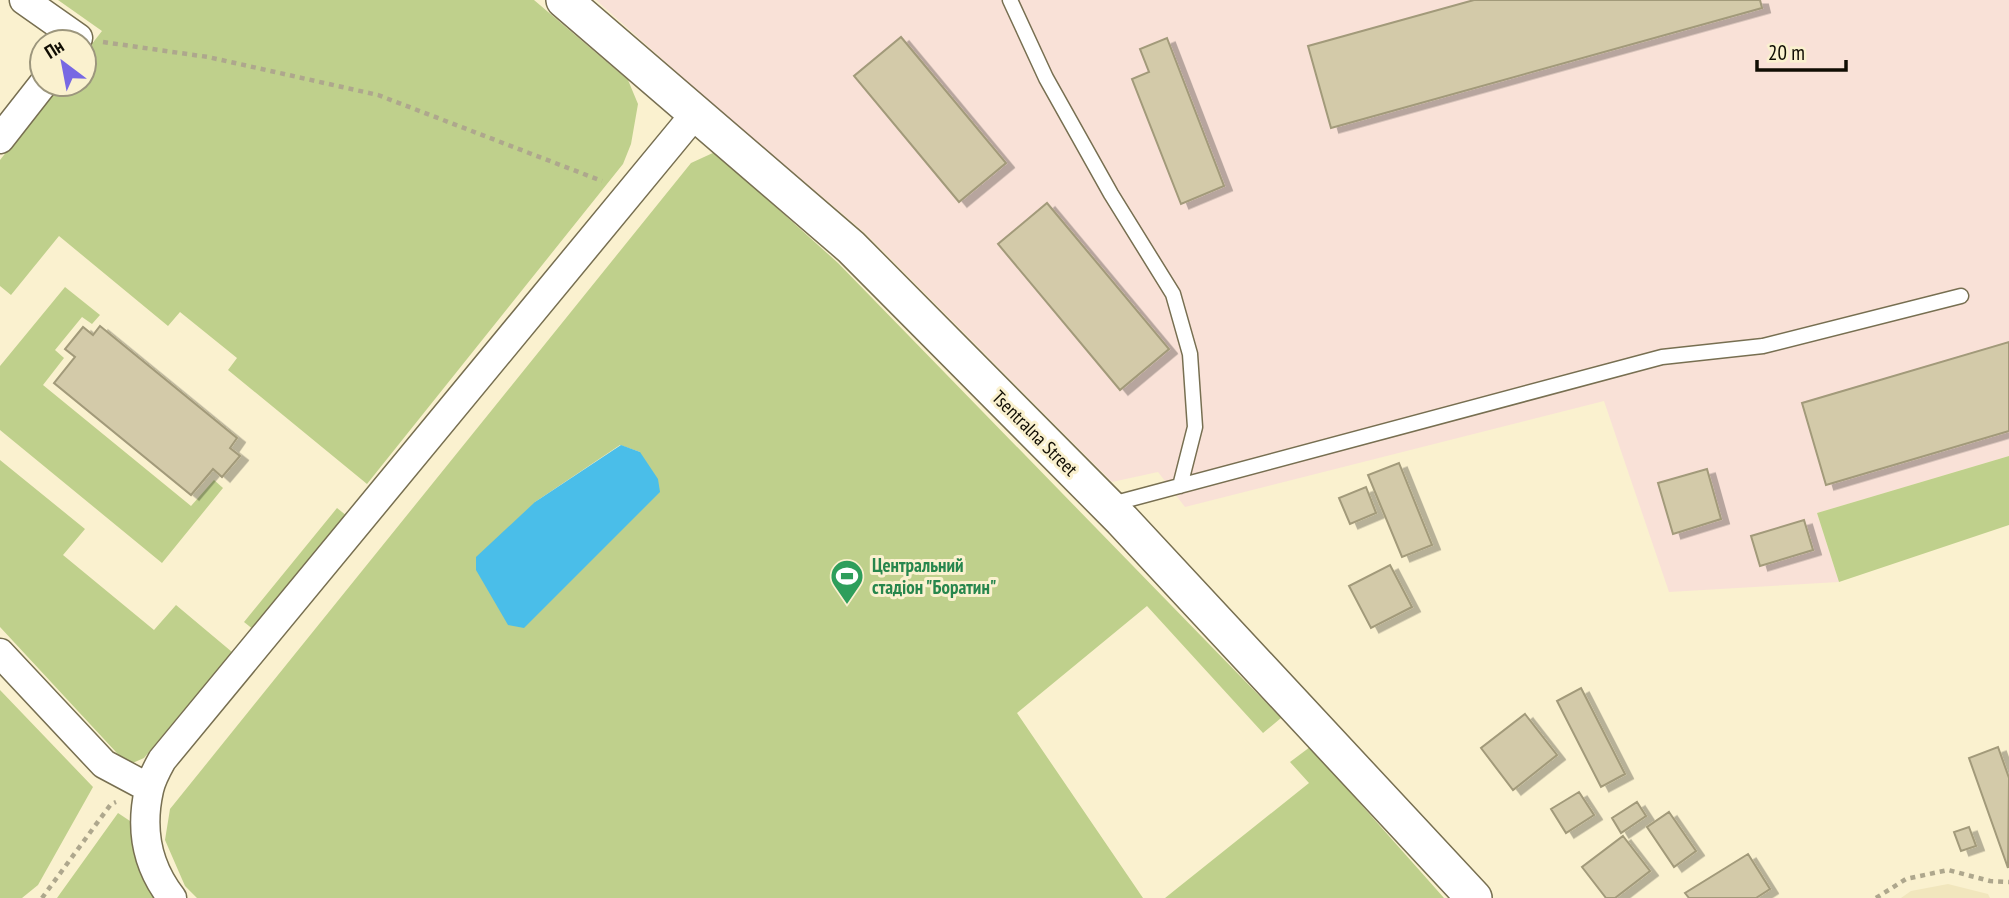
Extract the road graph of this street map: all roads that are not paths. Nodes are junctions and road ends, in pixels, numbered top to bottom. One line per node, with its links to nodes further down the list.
1 (24, 0): 4 (street)
2 (564, 0): 6 (street, Tsentralna Street)
3 (1010, 0): 9 (lane)
4 (61, 28)
5 (32, 98): 7 (street)
6 (695, 114): 10 (street, Tsentralna Street); 12 (street)
7 (0, 139)
8 (1961, 296): 9 (lane)
9 (1180, 486): 10 (lane)
10 (1107, 505): 14 (street, Tsentralna Street)
11 (0, 653): 12 (street)
12 (149, 788): 13 (street)
13 (172, 898)
14 (1474, 898)

